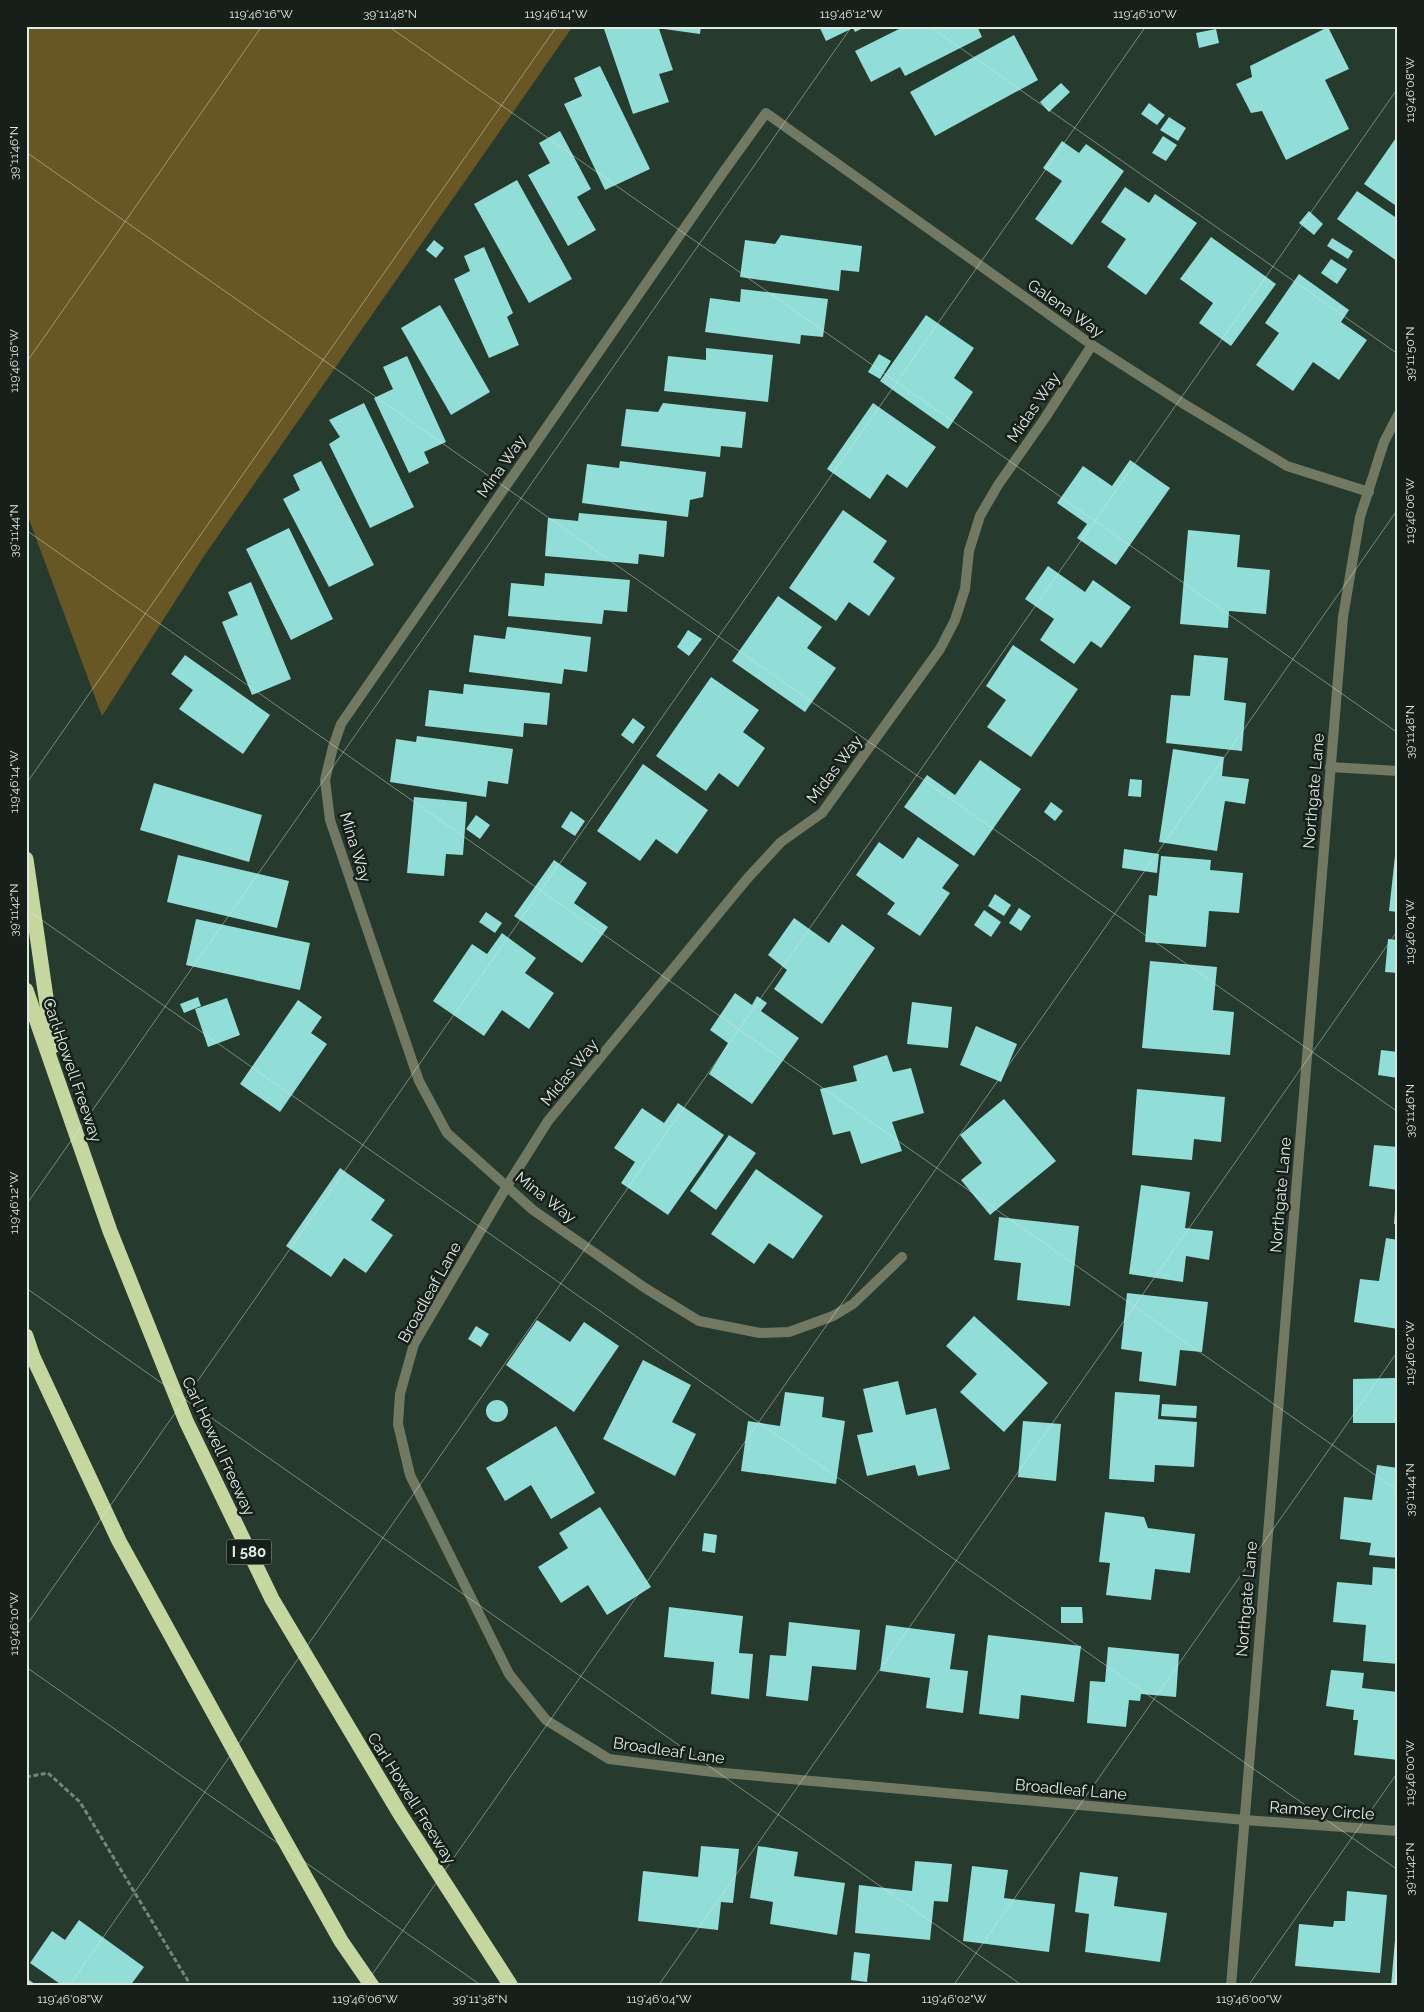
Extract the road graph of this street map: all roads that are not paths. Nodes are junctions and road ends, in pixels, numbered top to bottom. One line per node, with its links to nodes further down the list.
1 (766, 113): 2 (street, Galena Way); 10 (street, Mina Way)
2 (1092, 345): 4 (street, Galena Way); 10 (street, Midas Way)
3 (1398, 415): 4 (street, Northgate Lane)
4 (1369, 492): 5 (street, Northgate Lane)
5 (1330, 767): 6 (street); 13 (street, Northgate Lane)
6 (1398, 771)
7 (26, 859): 9 (highway)
8 (26, 990): 9 (highway, Carl Howell Freeway / I 580)
9 (58, 1082): 16 (highway, Carl Howell Freeway / I 580)
10 (507, 1186): 11 (street, Mina Way); 13 (street, Broadleaf Lane)
11 (902, 1257)
12 (26, 1336): 15 (highway)
13 (1245, 1820): 14 (street, Ramsey Circle); 17 (street, Northgate Lane)
14 (1398, 1830)
15 (372, 1986)
16 (511, 1986)
17 (1231, 1986)

